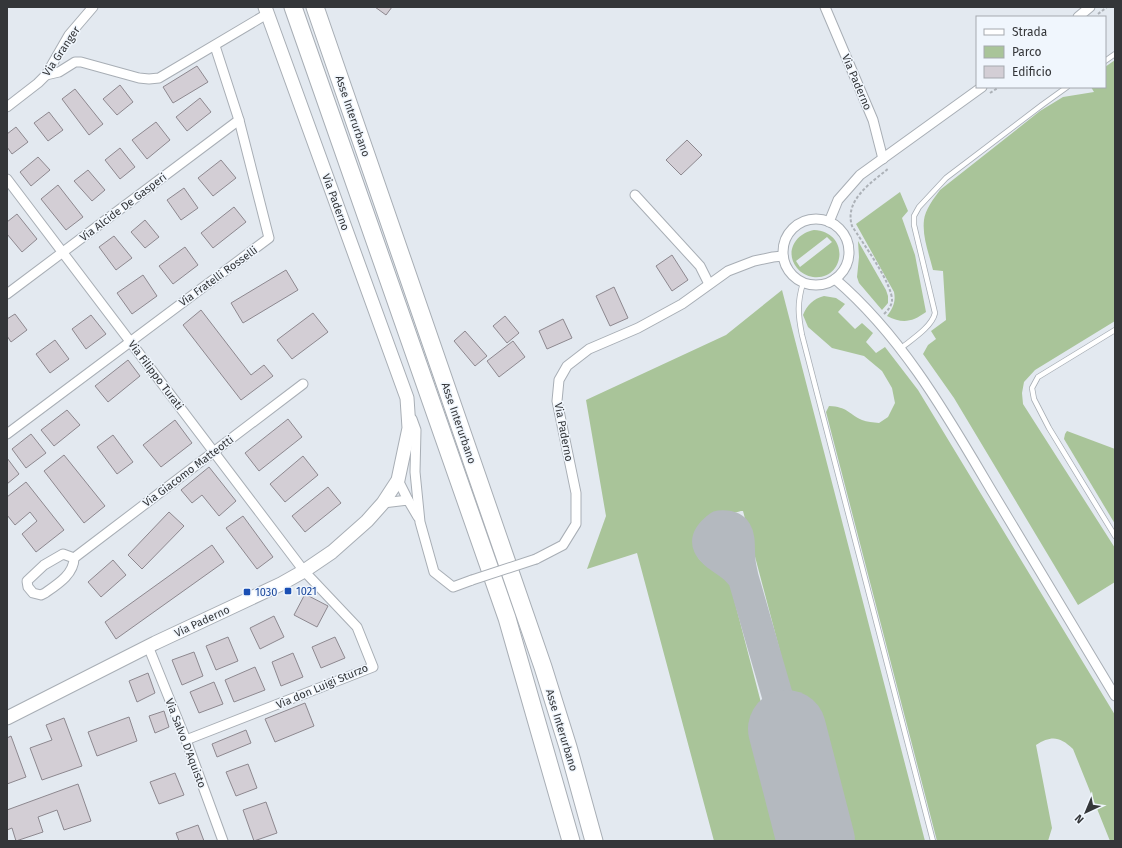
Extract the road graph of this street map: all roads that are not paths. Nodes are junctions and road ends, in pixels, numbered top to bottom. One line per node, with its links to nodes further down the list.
1 (93, 7): 11 (street, Via Granger)
2 (293, 7): 47 (highway, Asse Interurbano)
3 (315, 7): 48 (highway, Asse Interurbano)
4 (825, 7): 16 (street, Via Paderno)
5 (1090, 7): 7 (street)
6 (266, 11): 8 (street); 30 (street, Via Paderno)
7 (1079, 16)
8 (215, 46): 11 (street); 15 (street, Via Fratelli Rosselli)
9 (1115, 54): 10 (lane)
10 (1106, 60)
11 (46, 76): 14 (street, Via Granger)
12 (981, 88): 16 (street)
13 (1066, 88): 28 (lane)
14 (7, 107)
15 (239, 120): 20 (street, Via Alcide De Gasperi); 27 (street, Via Fratelli Rosselli)
16 (883, 159): 19 (street)
17 (7, 179): 20 (street, Via Filippo Turati)
18 (635, 195): 24 (street)
19 (829, 222): 21 (street); 22 (street)
20 (62, 252): 25 (street, Via Alcide De Gasperi); 27 (street, Via Filippo Turati)
21 (783, 256): 23 (street); 24 (street, Via Paderno)
22 (835, 279): 23 (street); 28 (street)
23 (802, 283): 49 (lane)
24 (709, 284): 38 (street, Via Paderno, bridge)
25 (7, 294)
26 (1115, 330): 39 (lane)
27 (130, 341): 31 (street, Via Fratelli Rosselli); 32 (street, Via Filippo Turati)
28 (900, 349): 43 (street)
29 (303, 384): 32 (street, Via Giacomo Matteotti)
30 (406, 398): 33 (street, Via Paderno); 34 (street, Via Paderno)
31 (7, 434)
32 (214, 451): 40 (street, Via Giacomo Matteotti); 41 (street, Via Filippo Turati)
33 (402, 461): 34 (street); 35 (street, Via Paderno)
34 (415, 472): 38 (street, Via Paderno)
35 (398, 480): 36 (street, Via Paderno); 37 (street, Via Paderno)
36 (408, 500): 37 (street); 38 (street, Via Paderno)
37 (383, 503): 41 (street, Via Paderno)
38 (420, 522)
39 (1115, 536)
40 (74, 558): 40 (street, Via Giacomo Matteotti)
41 (304, 571): 42 (street, Via Paderno); 45 (street, Via don Luigi Sturzo)
42 (148, 646): 44 (street, Via Paderno); 45 (street, Via Salvo D'Aquisto)
43 (1115, 696)
44 (7, 718)
45 (186, 740): 46 (street, Via Salvo D'Aquisto)
46 (223, 841)
47 (571, 841)
48 (594, 841)
49 (933, 841)

